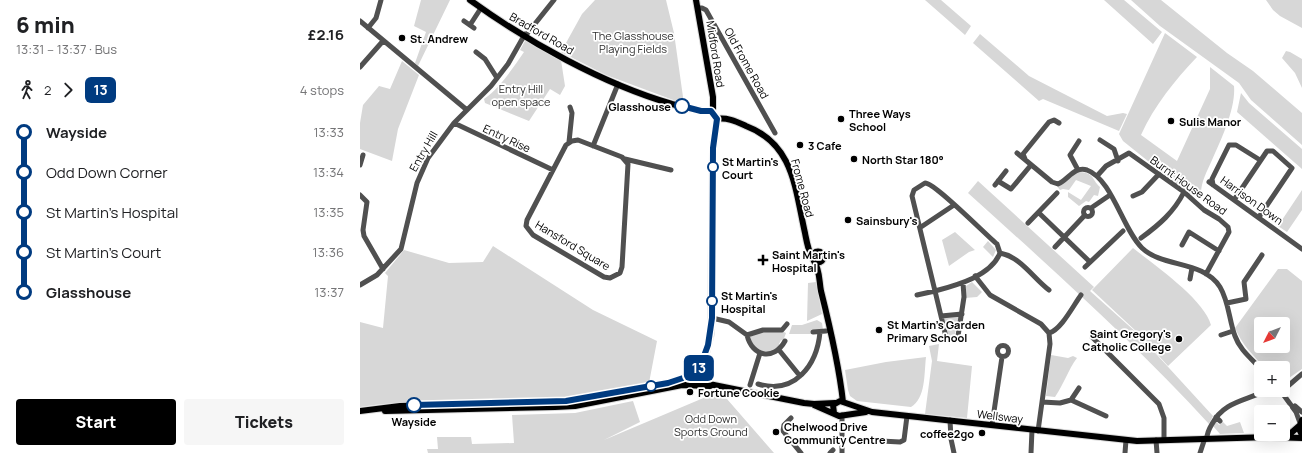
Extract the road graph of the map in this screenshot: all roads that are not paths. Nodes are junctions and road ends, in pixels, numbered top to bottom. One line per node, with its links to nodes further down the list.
1 (381, 0): 9 (street)
2 (470, 0): 5 (main road, Bradford Road)
3 (554, 0): 10 (street, Entry Hill)
4 (696, 0): 6 (main road, Midford Road)
5 (481, 8): 8 (street); 10 (main road, Bradford Road)
6 (698, 8): 18 (main road, Midford Road); 22 (street, Old Frome Road)
7 (360, 21): 9 (street)
8 (464, 21)
9 (368, 28): 11 (street)
10 (525, 35): 14 (street, Entry Hill); 15 (main road, Bradford Road)
11 (383, 41): 13 (street); 17 (street)
12 (476, 52): 14 (street)
13 (360, 68)
14 (497, 78): 17 (street, Entry Hill)
15 (618, 84): 18 (main road, Bradford Road); 26 (street)
16 (570, 107): 25 (street)
17 (467, 110): 20 (street, Entry Hill)
18 (711, 111): 19 (main road)
19 (717, 119): 53 (main road, Frome Road); 82 (main road)
20 (454, 123): 35 (street, Entry Rise); 68 (street, Entry Hill)
21 (1059, 123): 30 (street)
22 (775, 133)
23 (1100, 140): 32 (street)
24 (1079, 141): 37 (street)
25 (569, 142): 26 (street); 35 (street, Hansford Square)
26 (593, 146): 29 (street)
27 (1017, 153): 30 (street)
28 (363, 155): 33 (street)
29 (625, 159): 35 (street, Hansford Square); 36 (street)
30 (1025, 159): 34 (street)
31 (1260, 160): 46 (street); 46 (street, Harrison Down); 49 (street)
32 (1118, 161): 39 (street, Burnt House Road); 40 (street, Burnt House Road)
33 (360, 165)
34 (1031, 165): 37 (street); 38 (street)
35 (553, 170)
36 (671, 170)
37 (1078, 170): 40 (street)
38 (1006, 171)
39 (1159, 174): 41 (street, Burnt House Road); 45 (street)
40 (1097, 176): 44 (street)
41 (1184, 192): 55 (street); 60 (street, Burnt House Road)
42 (1057, 193): 48 (street)
43 (360, 195): 68 (street)
44 (1110, 195): 54 (street); 67 (street)
45 (1133, 196)
46 (1234, 200): 49 (street, Harrison Down)
47 (954, 205): 51 (street); 51 (street); 61 (street)
48 (1039, 213): 50 (street); 54 (street)
49 (1258, 217): 58 (street, Harrison Down)
50 (1028, 223)
51 (921, 227): 75 (street)
52 (1123, 231): 65 (street)
53 (805, 233): 59 (main road, Frome Road); 63 (main road, Frome Road)
54 (1065, 237): 57 (street); 65 (street)
55 (1141, 238)
56 (1182, 245): 60 (street)
57 (1055, 247)
58 (1301, 247)
59 (819, 251): 63 (main road); 64 (main road, Frome Road)
60 (1219, 251): 69 (street, Burnt House Road)
61 (1000, 253): 70 (street); 76 (street)
62 (1262, 255): 79 (street)
63 (814, 260): 64 (main road); 72 (main road, Frome Road)
64 (822, 261): 72 (main road, Frome Road)
65 (1090, 262): 66 (street)
66 (1085, 268)
67 (1192, 268): 69 (street); 71 (street)
68 (383, 269): 74 (street, Entry Hill)
69 (1206, 274): 79 (street)
70 (975, 276): 73 (street); 86 (street)
71 (1190, 279)
72 (820, 283): 98 (main road, Frome Road)
73 (963, 283): 75 (street); 80 (street)
74 (360, 285)
75 (936, 290): 77 (street); 81 (street)
76 (1049, 290)
77 (917, 295)
78 (1081, 295): 86 (street)
79 (1227, 303): 84 (street)
80 (962, 314): 81 (street); 81 (street)
81 (941, 316)
82 (712, 318): 87 (street); 95 (main road)
83 (787, 324): 87 (street)
84 (1234, 331): 88 (street); 94 (street)
85 (813, 332): 97 (street)
86 (1049, 333): 108 (street)
87 (747, 335): 92 (street)
88 (1221, 335)
89 (1092, 337): 134 (street)
90 (785, 341): 91 (street)
91 (779, 350): 92 (street); 97 (street)
92 (760, 353): 103 (street)
93 (1002, 357): 124 (street)
94 (1254, 362)
95 (700, 367): 99 (main road); 100 (main road)
96 (1302, 374): 102 (street)
97 (800, 376): 101 (street)
98 (840, 381): 109 (main road, Frome Road); 110 (main road, Frome Road)
99 (668, 383): 100 (main road, Wellsway); 112 (main road, Wellsway)
100 (694, 383): 111 (main road, Wellsway); 112 (main road, Wellsway)
101 (758, 384)
102 (1290, 384)
103 (750, 385)
104 (1079, 388): 107 (street)
105 (1254, 395): 119 (street)
106 (1285, 397): 115 (street); 123 (street)
107 (1071, 400): 108 (street); 118 (street)
108 (1042, 402): 125 (street)
109 (835, 403): 110 (main road, Wellsway); 111 (main road, Wellsway); 116 (main road)
110 (844, 403): 114 (main road, Wellsway); 116 (main road)
111 (814, 404): 116 (main road, Wellsway)
112 (544, 405): 113 (main road, Wellsway)
113 (360, 412)
114 (872, 412): 116 (main road, Wellsway); 117 (main road, Wellsway)
115 (1302, 412)
116 (839, 414): 137 (street)
117 (907, 416): 121 (main road, Wellsway); 135 (street)
118 (1106, 416)
119 (1216, 417): 122 (street); 129 (street)
120 (791, 418): 136 (street)
121 (950, 420): 124 (main road, Wellsway); 138 (street)
122 (1220, 421)
123 (1300, 423): 126 (main road); 127 (main road)
124 (992, 425): 125 (main road, Wellsway)
125 (1035, 431): 132 (main road, Wellsway); 139 (street)
126 (1290, 433)
127 (1302, 434)
128 (1254, 437): 129 (main road, Wellsway)
129 (1206, 438): 134 (main road, Wellsway); 142 (street)
130 (1290, 438): 131 (main road)
131 (1302, 438)
132 (1126, 440): 133 (main road, Wellsway); 140 (street)
133 (1156, 440): 134 (main road, Wellsway); 141 (street)
134 (1164, 440)
135 (881, 441)
136 (801, 453)
137 (842, 453)
138 (954, 453)
139 (1031, 453)
140 (1125, 453)
141 (1157, 453)
142 (1200, 453)

